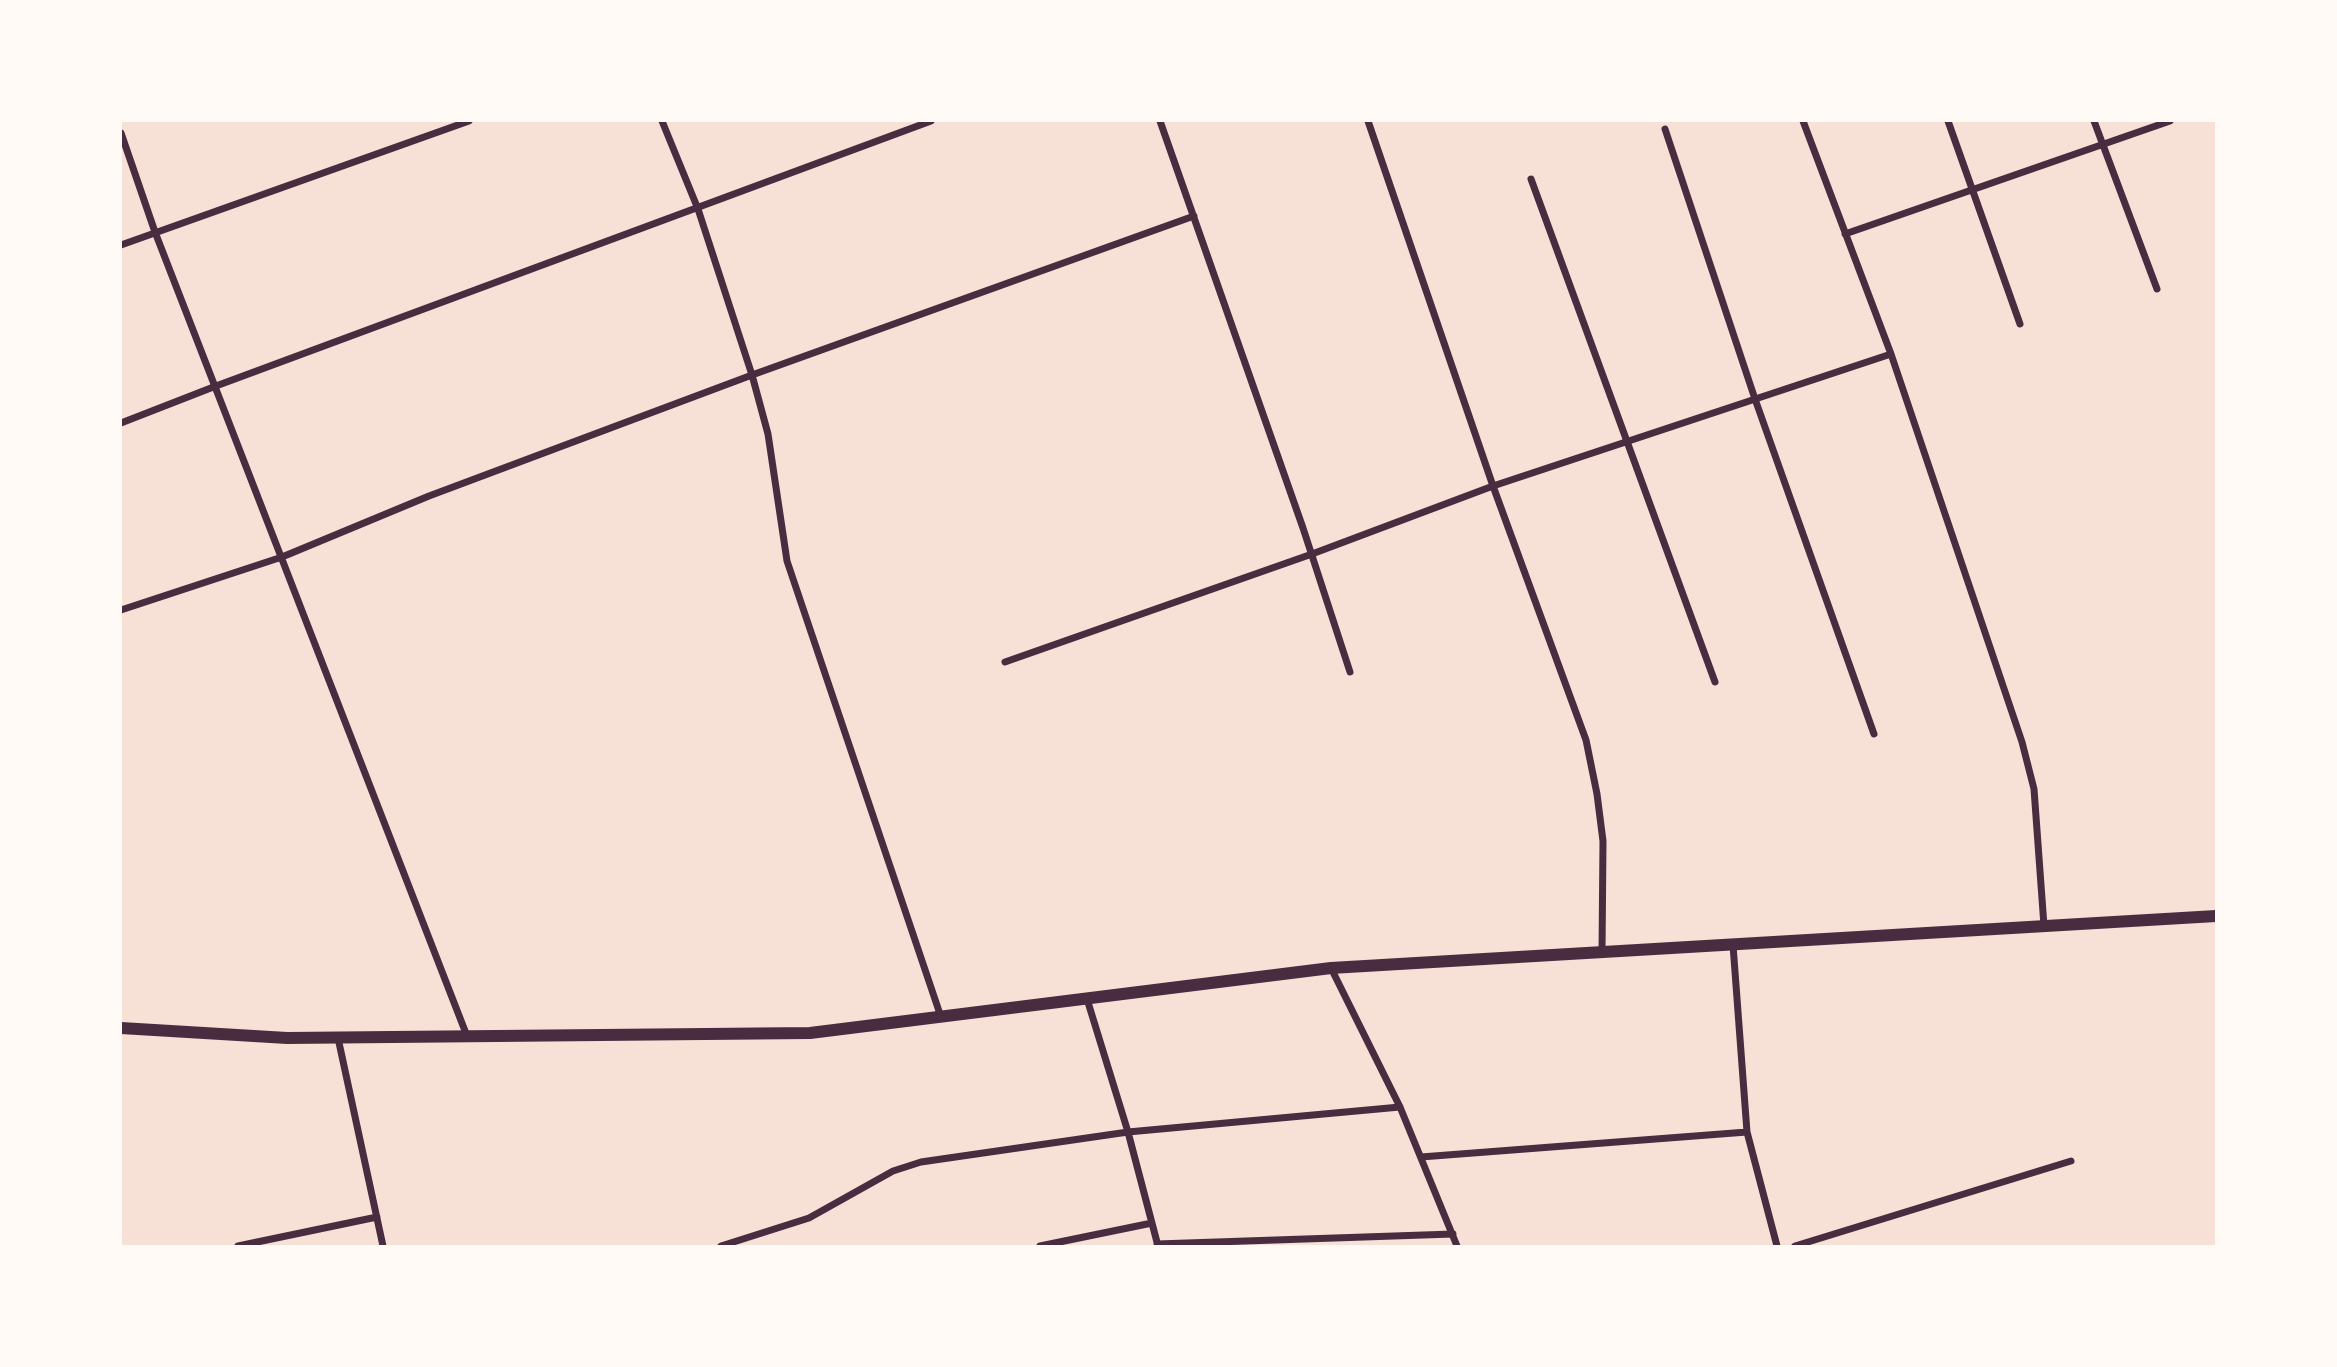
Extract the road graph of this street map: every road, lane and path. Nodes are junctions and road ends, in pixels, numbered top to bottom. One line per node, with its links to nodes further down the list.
1 (469, 121): 17 (street)
2 (662, 121): 15 (street)
3 (931, 121): 15 (street)
4 (1160, 121): 16 (street)
5 (1368, 121): 28 (street)
6 (1803, 121): 18 (street)
7 (1948, 121): 14 (street)
8 (2094, 121): 12 (street)
9 (2170, 121): 12 (street)
10 (1665, 129): 25 (street)
11 (121, 133): 17 (street)
12 (2103, 145): 14 (street); 20 (street)
13 (1531, 178): 27 (street)
14 (1972, 190): 18 (street); 21 (street)
15 (698, 209): 23 (street); 24 (street)
16 (1194, 216): 23 (street); 29 (street)
17 (155, 232): 19 (street); 24 (street)
18 (1845, 234): 22 (street)
19 (121, 245)
20 (2157, 289)
21 (2020, 324)
22 (1891, 354): 25 (street); 37 (street)
23 (752, 375): 30 (street); 42 (street)
24 (216, 386): 26 (street); 30 (street)
25 (1755, 399): 27 (street); 35 (street)
26 (121, 423)
27 (1629, 442): 28 (street); 34 (street)
28 (1493, 486): 29 (street); 39 (street)
29 (1312, 554): 32 (street); 33 (street)
30 (282, 557): 31 (street); 44 (street)
31 (121, 610)
32 (1005, 662)
33 (1350, 672)
34 (1714, 682)
35 (1874, 734)
36 (2216, 916): 37 (street)
37 (2044, 927): 38 (street)
38 (1733, 945): 39 (street); 48 (street)
39 (1602, 953): 40 (street)
40 (1331, 968): 41 (street); 46 (street)
41 (1087, 999): 42 (street); 47 (street)
42 (941, 1017): 44 (street)
43 (121, 1028): 45 (street)
44 (467, 1036): 45 (street)
45 (338, 1038): 51 (street)
46 (1400, 1107): 47 (street); 49 (street)
47 (1128, 1132): 52 (street); 57 (street)
48 (1747, 1132): 49 (street); 60 (street)
49 (1421, 1157): 53 (street)
50 (2071, 1161): 61 (street)
51 (377, 1217): 55 (street); 56 (street)
52 (1152, 1223): 54 (street); 58 (street)
53 (1453, 1234): 54 (street); 59 (street)
54 (1158, 1245)
55 (238, 1246)
56 (383, 1246)
57 (722, 1246)
58 (1040, 1246)
59 (1457, 1246)
60 (1777, 1246)
61 (1795, 1246)

